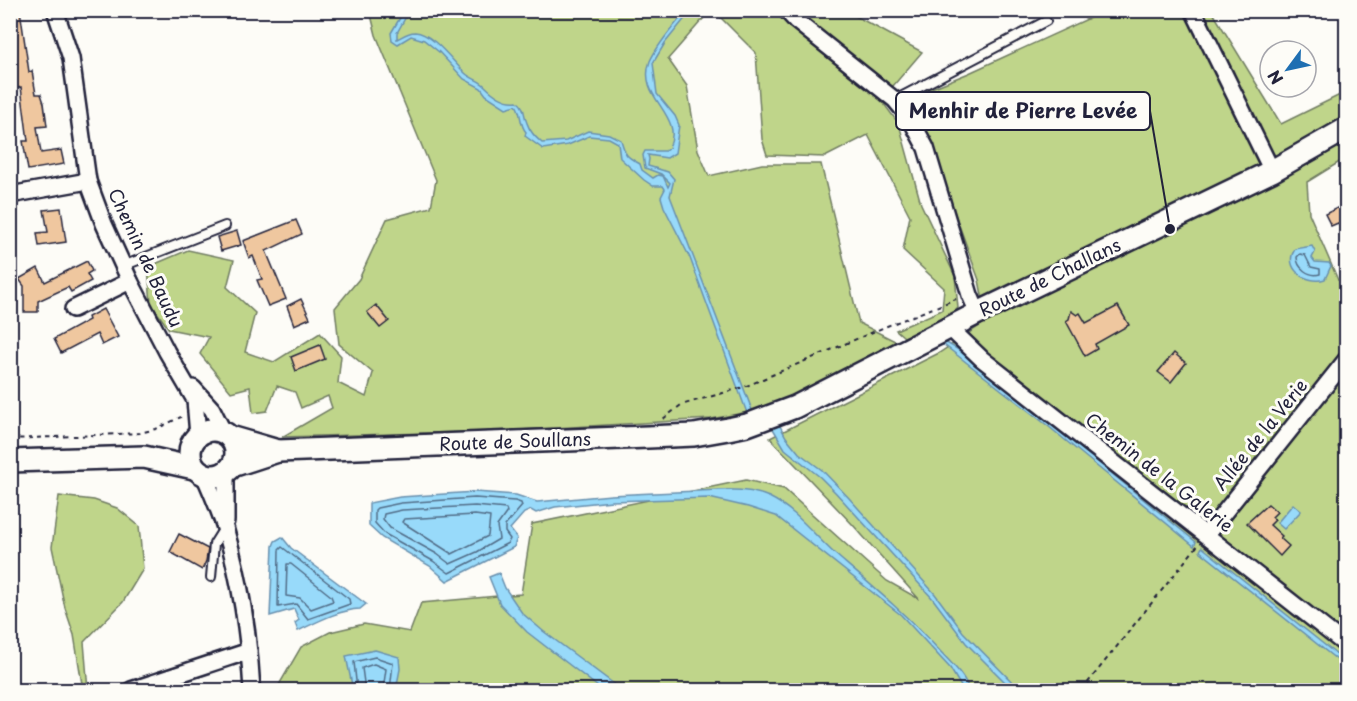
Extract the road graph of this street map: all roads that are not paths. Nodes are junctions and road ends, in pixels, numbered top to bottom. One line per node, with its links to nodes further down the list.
1 (55, 10): 8 (street, Chemin de Baudu)
2 (786, 10): 5 (street)
3 (1193, 10): 7 (street)
4 (1046, 21): 5 (lane)
5 (895, 100): 13 (street)
6 (1347, 129): 7 (main road, Route de Challans)
7 (1272, 171): 13 (main road, Route de Challans)
8 (88, 181): 9 (street); 11 (street, Chemin de Baudu)
9 (10, 195)
10 (225, 226): 11 (lane)
11 (123, 266): 12 (street, Chemin de Baudu)
12 (130, 280): 14 (street); 17 (street, Chemin de Baudu)
13 (974, 304): 15 (main road, Route de Challans)
14 (73, 309)
15 (952, 327): 18 (main road, Route de Challans); 27 (street, Chemin de la Galerie)
16 (1347, 360): 27 (street, Allée de la Verie)
17 (183, 377): 19 (street, Chemin de Baudu); 20 (street, Chemin de Baudu)
18 (751, 423): 21 (main road, Route de Soullans)
19 (227, 435): 20 (main road); 21 (main road, Route de Soullans); 24 (main road)
20 (195, 438): 22 (main road); 25 (main road)
21 (278, 451): 24 (main road, Route de Soullans)
22 (144, 456): 23 (main road); 25 (main road)
23 (10, 461)
24 (229, 469): 25 (main road); 26 (street)
25 (199, 471): 26 (street)
26 (225, 528): 28 (lane); 30 (street)
27 (1206, 534): 29 (street, Chemin de la Galerie)
28 (211, 577)
29 (1347, 645)
30 (249, 651): 31 (street); 32 (street)
31 (131, 690)
32 (252, 690)

